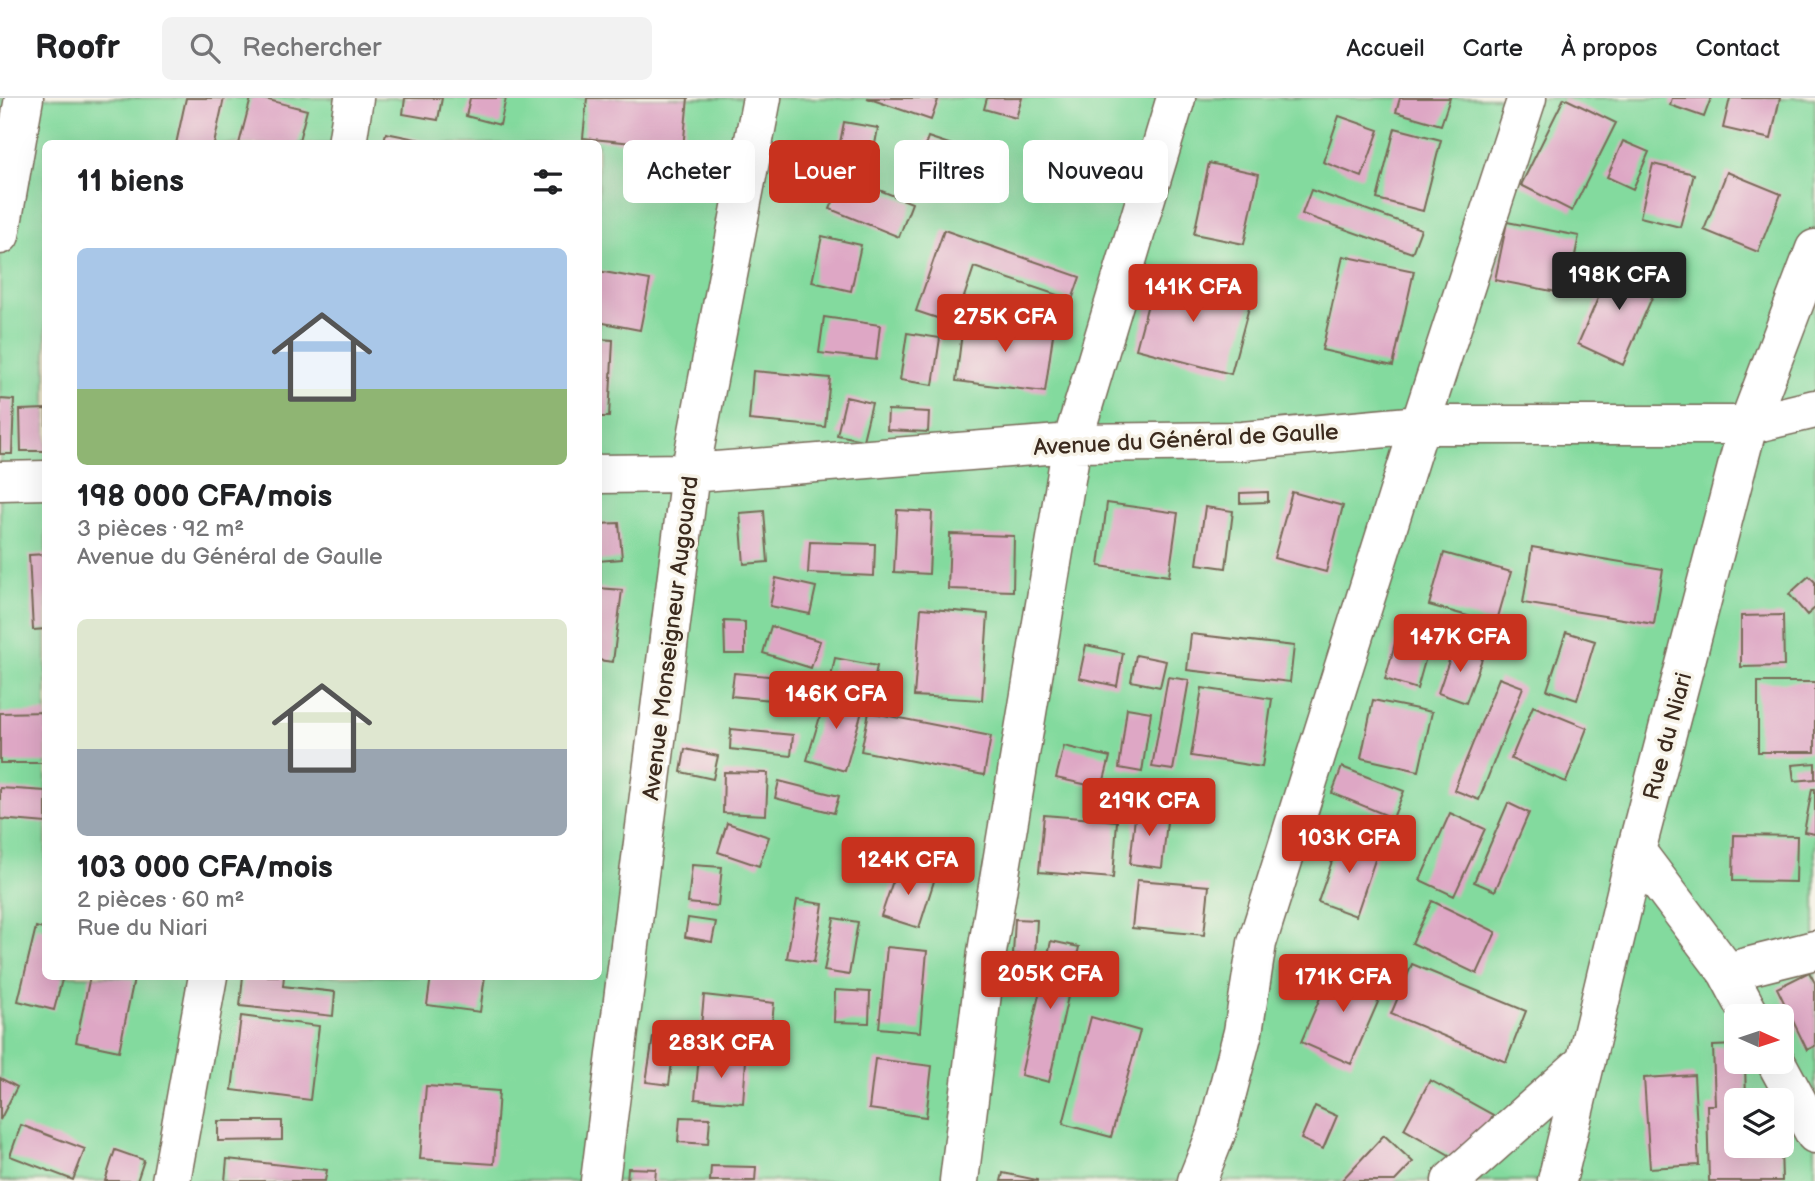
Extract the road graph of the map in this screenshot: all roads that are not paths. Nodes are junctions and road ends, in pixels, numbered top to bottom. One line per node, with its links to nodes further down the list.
1 (24, 98): 7 (street)
2 (354, 98): 6 (street)
3 (762, 98): 13 (street, Avenue Monseigneur Augouard)
4 (1176, 98): 12 (street)
5 (1527, 98): 10 (street)
6 (349, 140)
7 (0, 235)
8 (1815, 249): 11 (street, Rue du Niari)
9 (1815, 409): 11 (street, Avenue du Général de Gaulle)
10 (1420, 425): 11 (street, Avenue du Général de Gaulle); 12 (street, Avenue du Général de Gaulle); 28 (street)
11 (1748, 425): 17 (street, Rue du Niari)
12 (1072, 443): 13 (street, Avenue du Général de Gaulle); 27 (street)
13 (690, 473): 14 (street, Avenue du Général de Gaulle); 26 (street, Avenue Monseigneur Augouard)
14 (602, 474)
15 (42, 480): 16 (street)
16 (0, 481)
17 (1636, 851): 19 (street); 22 (street, Rue du Niari)
18 (1815, 950): 19 (street)
19 (1727, 972): 21 (street)
20 (207, 980): 25 (street)
21 (1744, 1004)
22 (1586, 1061): 29 (street); 30 (street, Rue du Niari)
23 (1782, 1074): 24 (street)
24 (1815, 1134)
25 (171, 1181)
26 (600, 1181)
27 (959, 1181)
28 (1197, 1181)
29 (1451, 1181)
30 (1557, 1181)

